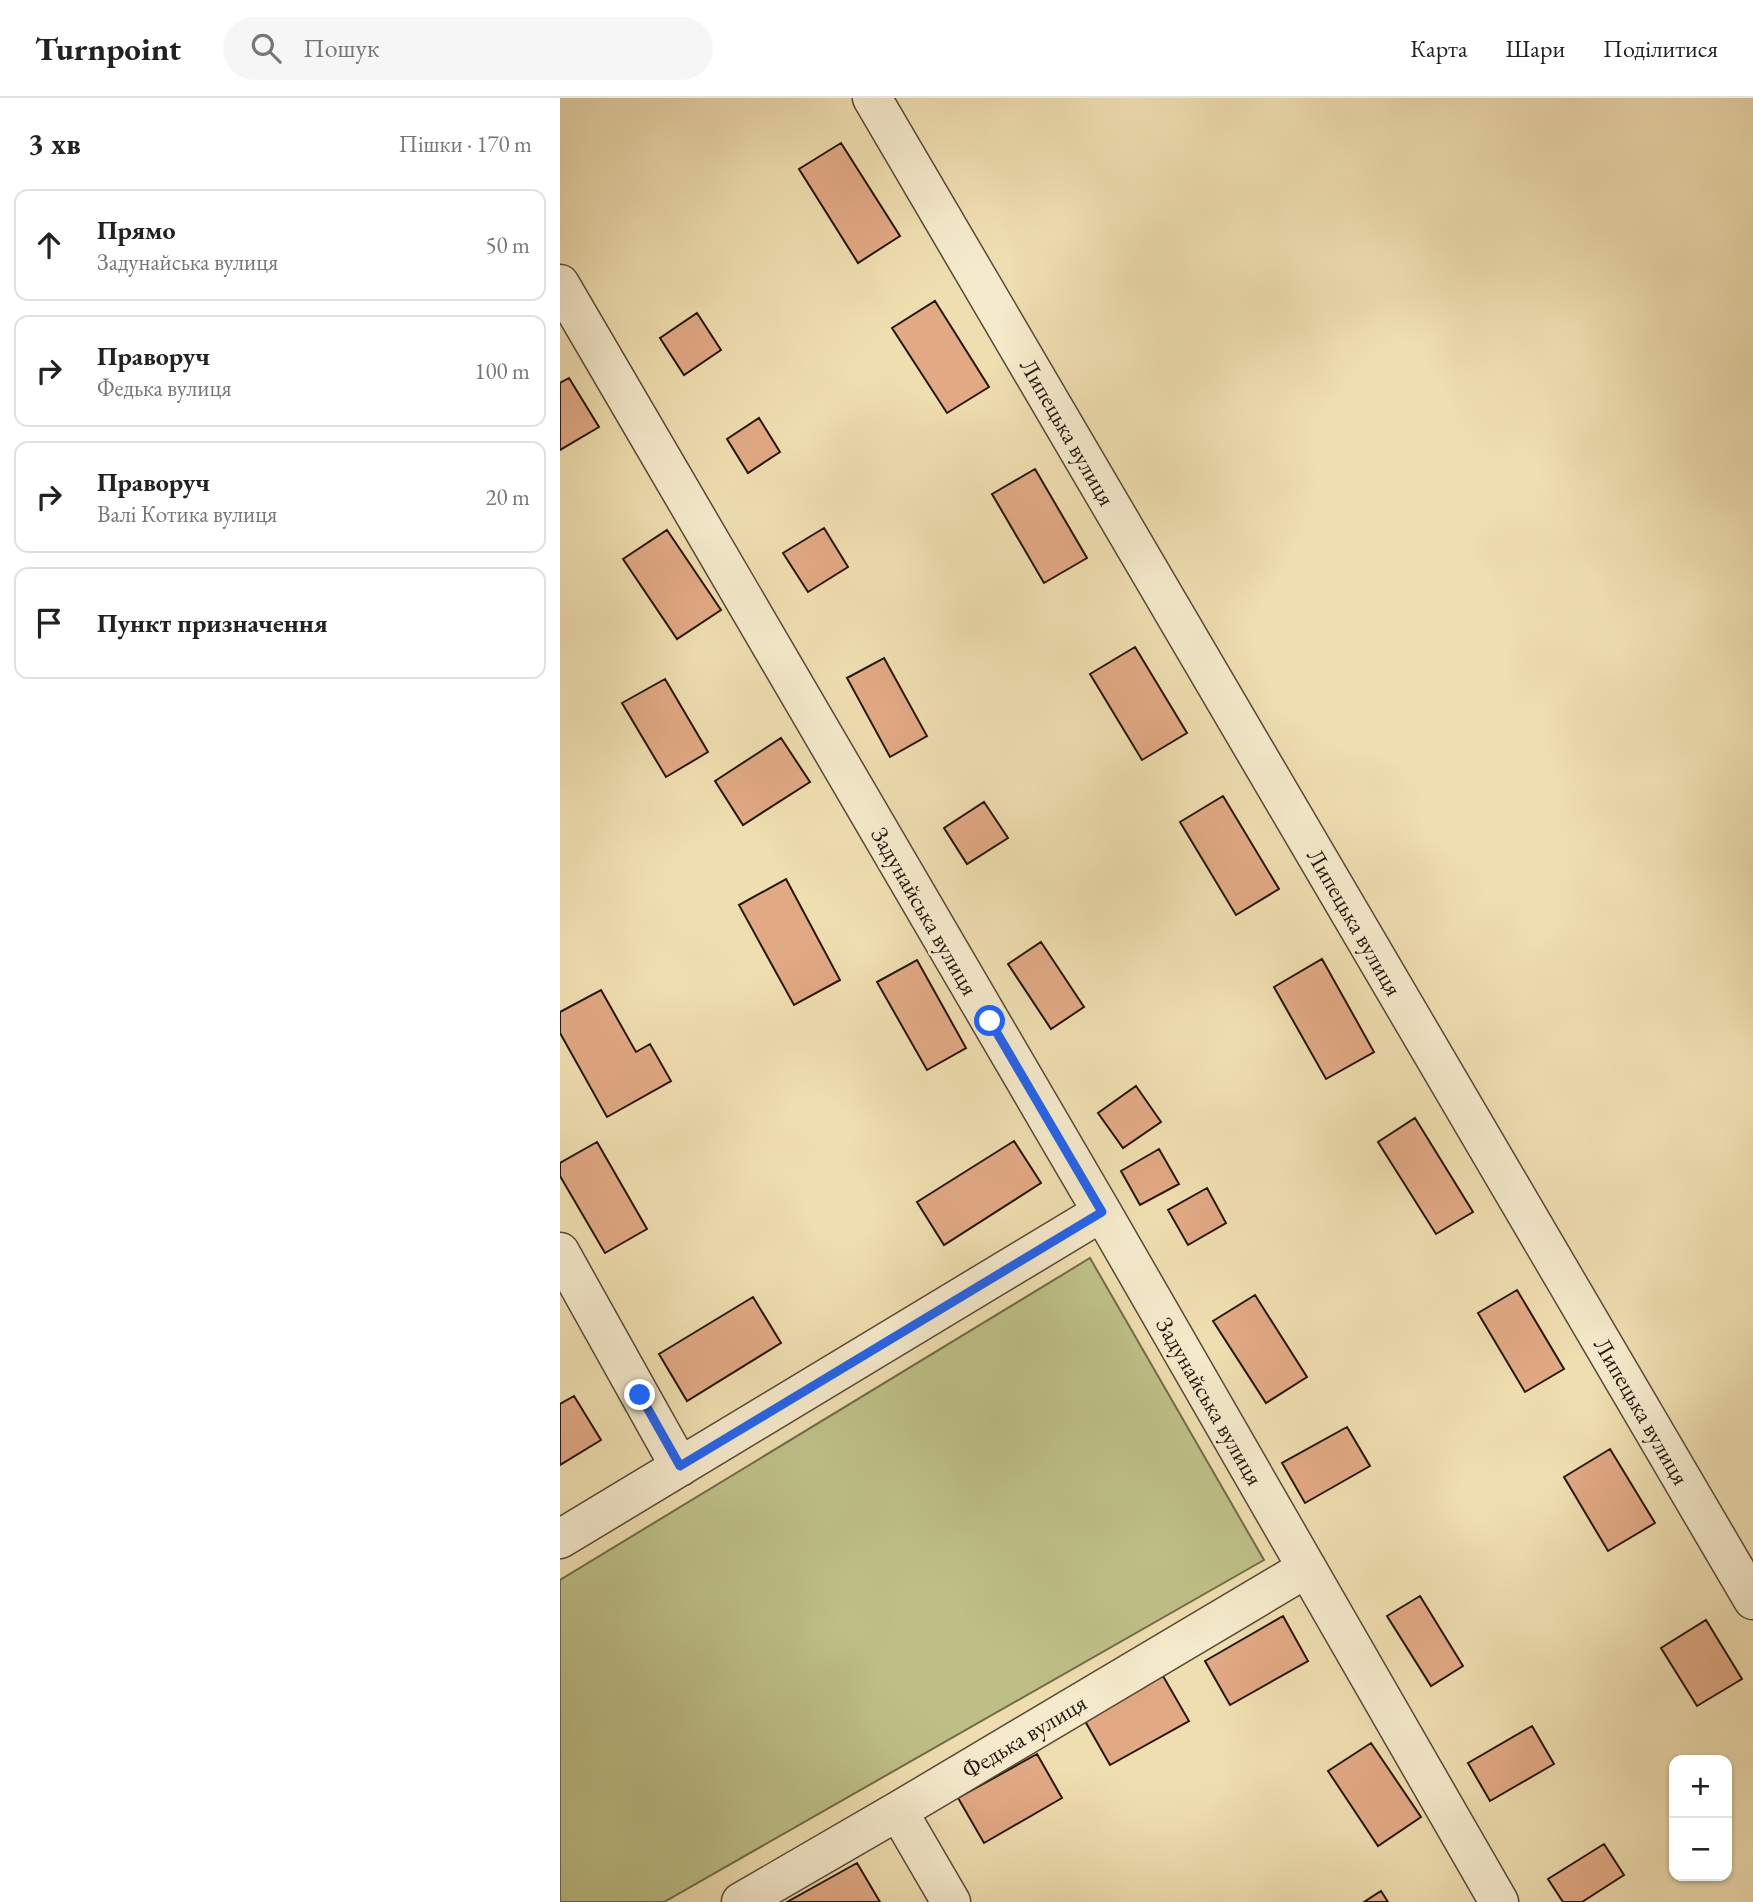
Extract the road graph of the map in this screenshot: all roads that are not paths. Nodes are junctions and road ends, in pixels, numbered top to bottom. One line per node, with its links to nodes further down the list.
1 (872, 98): 9 (street, Липецька вулиця)
2 (560, 284): 3 (street, Задунайська вулиця)
3 (572, 336): 4 (street, Задунайська вулиця)
4 (1102, 1212): 6 (street); 8 (street, Задунайська вулиця)
5 (560, 1252): 6 (street)
6 (680, 1466): 7 (street)
7 (560, 1539)
8 (1307, 1568): 10 (street, Федька вулиця); 13 (street, Задунайська вулиця)
9 (1753, 1600)
10 (898, 1811): 11 (street, Федька вулиця); 12 (street)
11 (741, 1902)
12 (951, 1902)
13 (1499, 1902)

